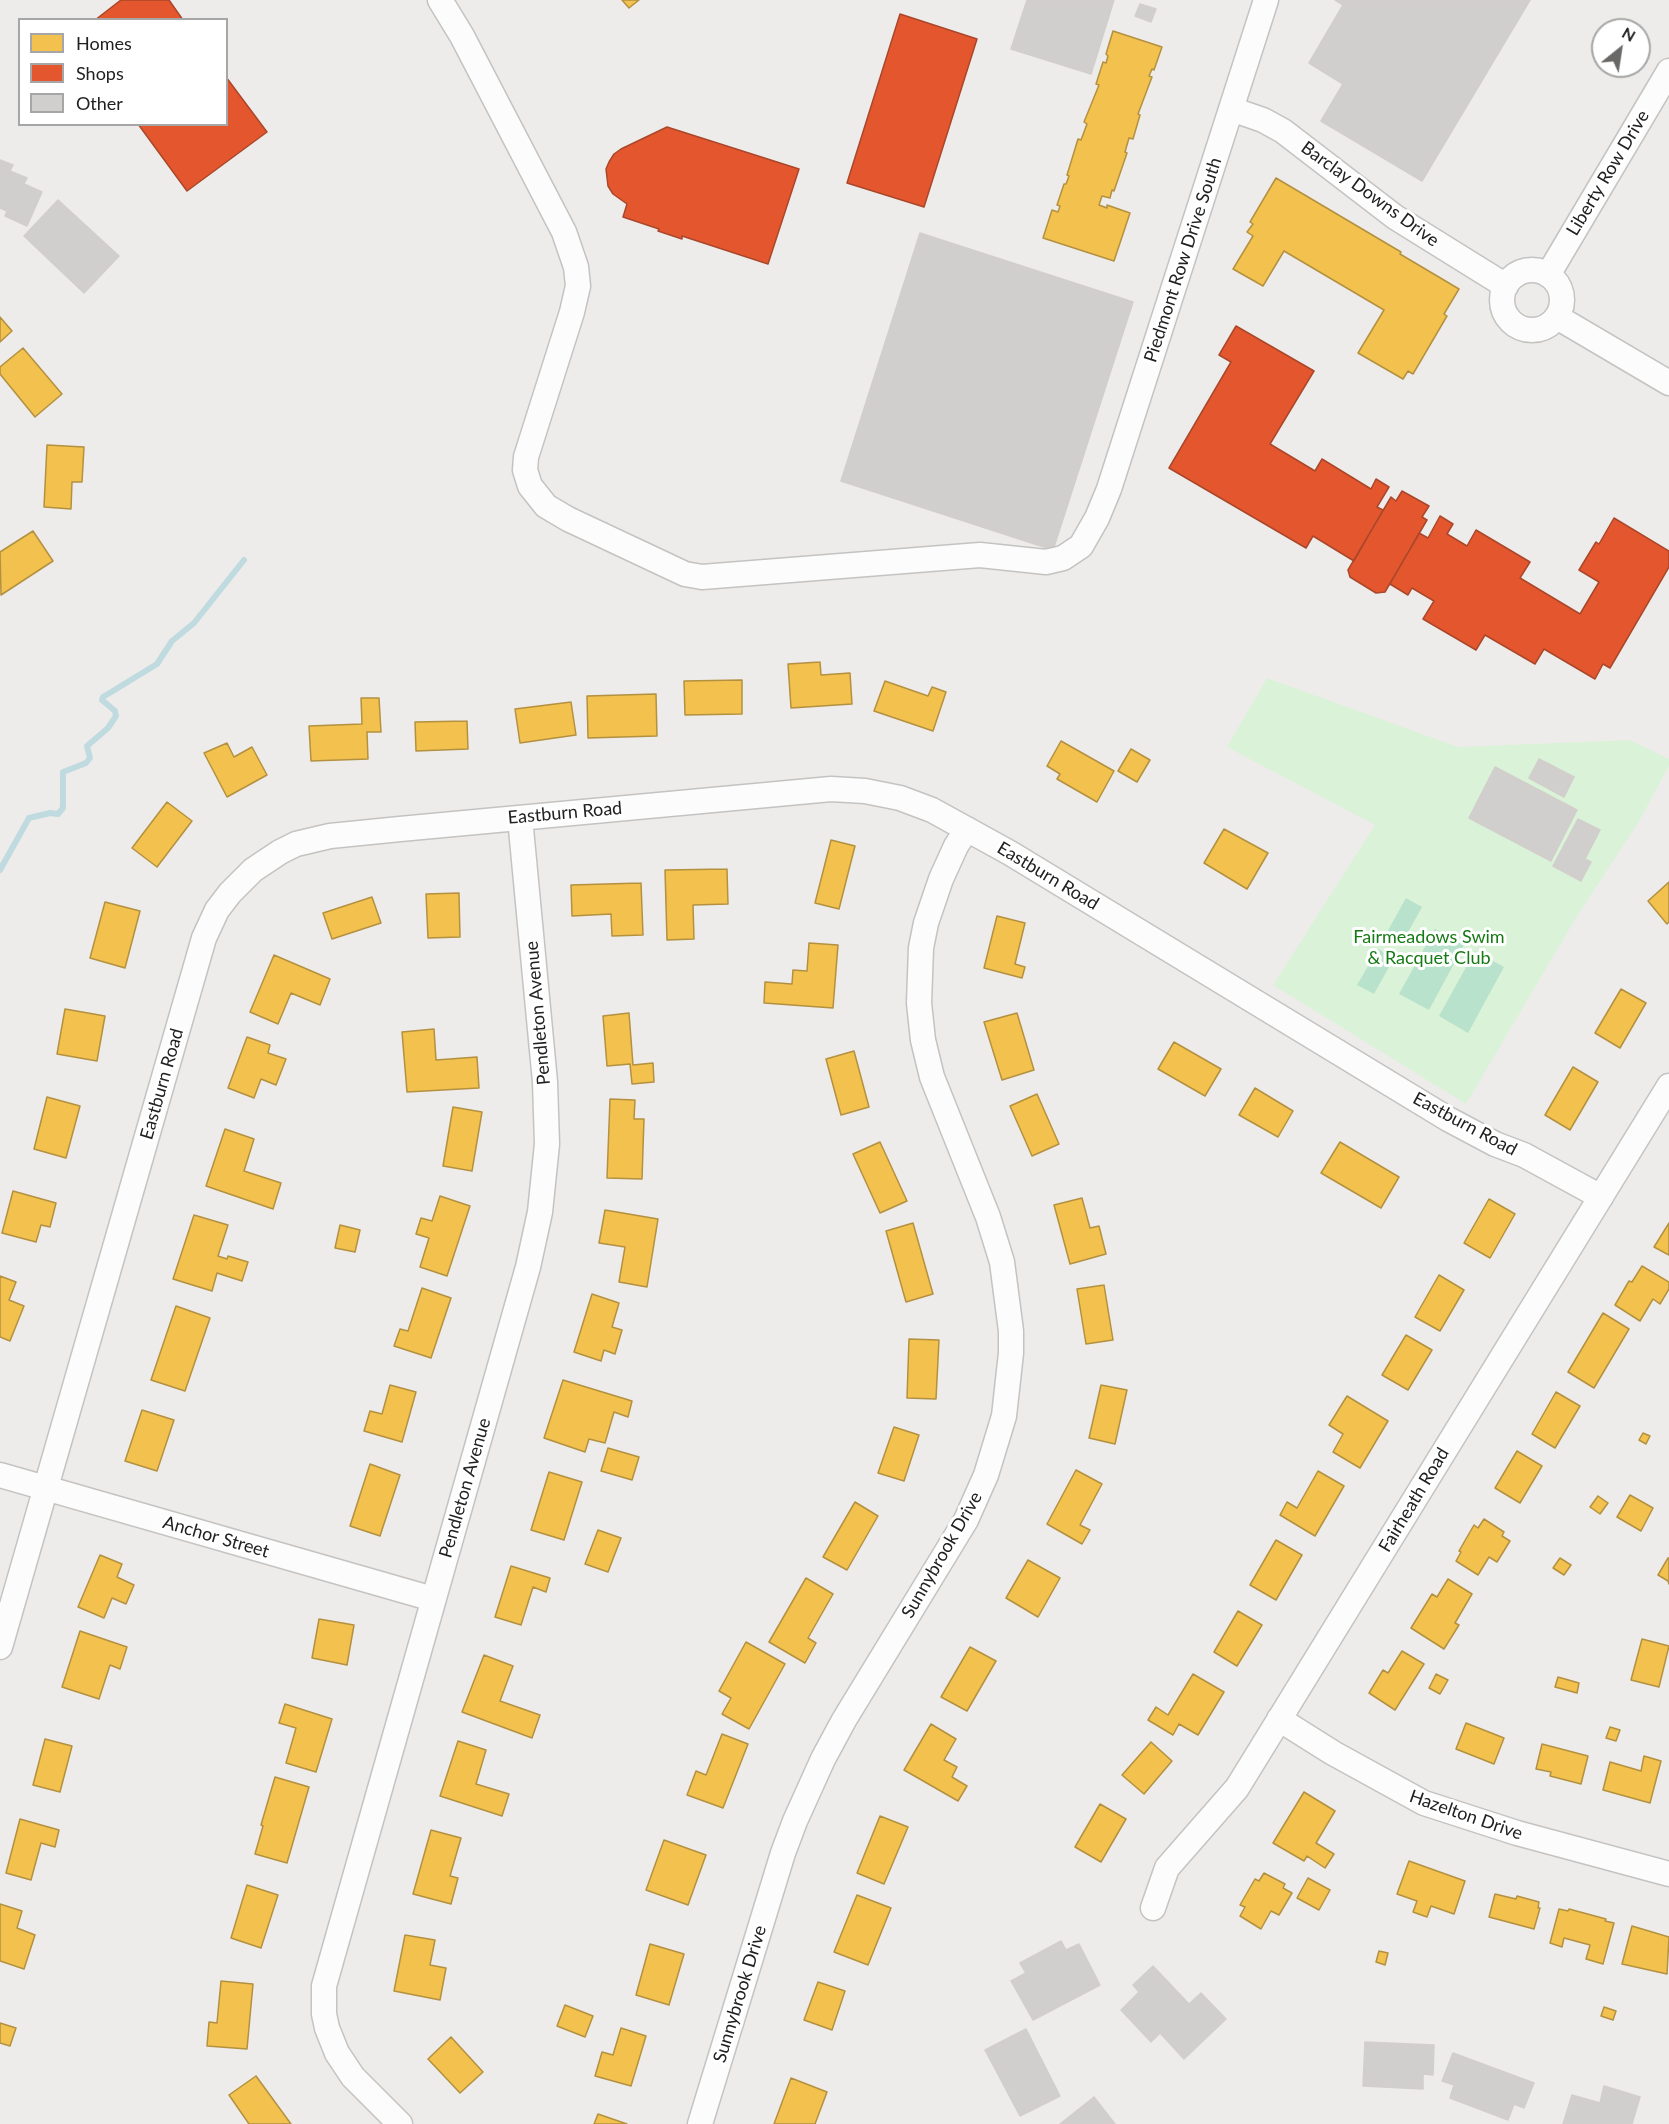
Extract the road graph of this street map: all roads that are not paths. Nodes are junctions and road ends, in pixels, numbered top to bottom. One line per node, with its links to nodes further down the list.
1 (440, 0): 4 (street, Piedmont Row Drive South)
2 (1266, 0): 4 (street, Piedmont Row Drive South)
3 (1669, 71): 5 (street, Liberty Row Drive)
4 (1231, 109): 6 (street, Barclay Downs Drive)
5 (1548, 274): 6 (street); 7 (street)
6 (1506, 286): 7 (street)
7 (1557, 317): 8 (street)
8 (1669, 383)
9 (520, 818): 10 (street, Eastburn Road); 14 (street, Eastburn Road); 15 (street, Pendleton Avenue)
10 (967, 829): 12 (street, Eastburn Road); 21 (street, Sunnybrook Drive)
11 (1669, 1086): 12 (street, Fairheath Road)
12 (1601, 1197): 17 (street, Fairheath Road)
13 (0, 1474): 14 (street, Anchor Street)
14 (46, 1488): 15 (street, Anchor Street); 16 (street, Eastburn Road)
15 (433, 1599): 20 (street, Pendleton Avenue)
16 (0, 1647)
17 (1279, 1719): 18 (street, Hazelton Drive); 19 (street, Fairheath Road)
18 (1669, 1874)
19 (1153, 1908)
20 (400, 2124)
21 (700, 2124)

